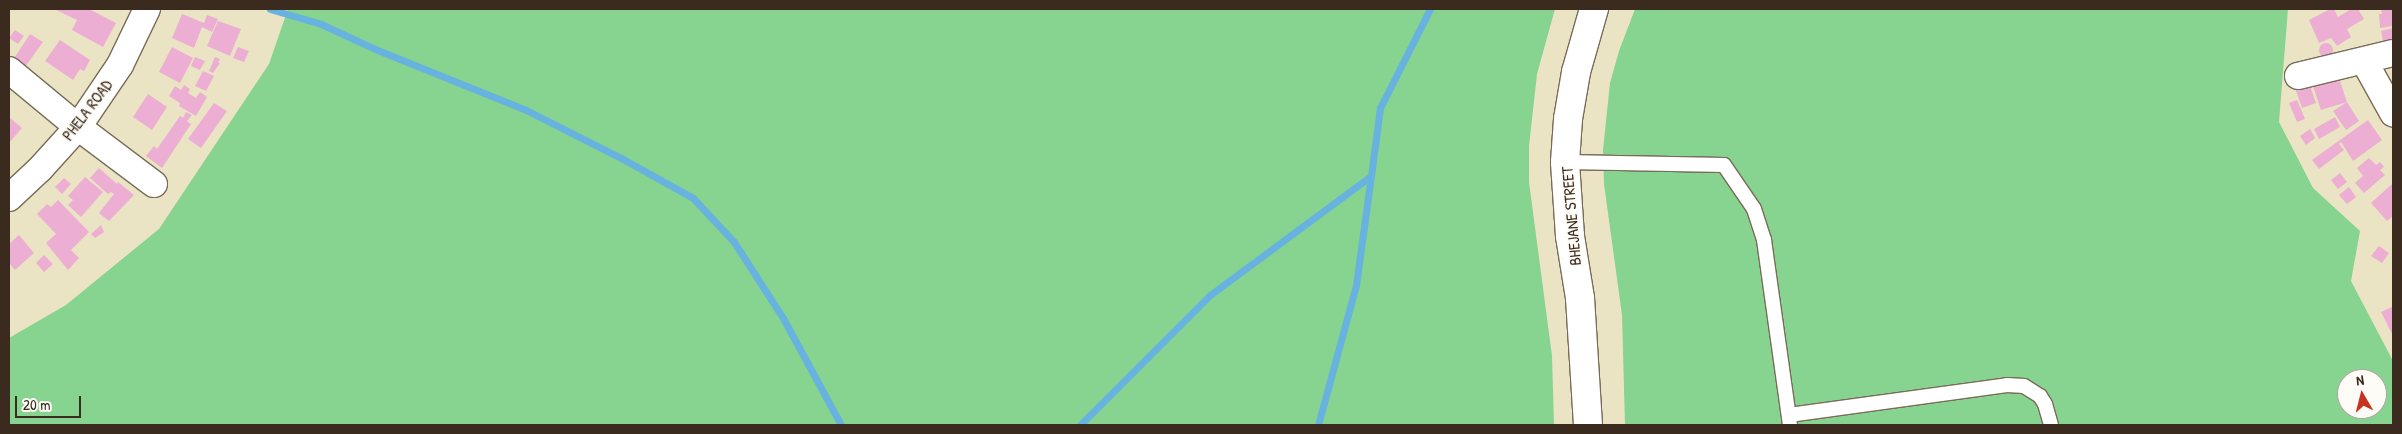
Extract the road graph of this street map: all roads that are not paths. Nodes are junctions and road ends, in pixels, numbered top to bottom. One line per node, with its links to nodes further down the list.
1 (147, 9): 8 (street, PHELA ROAD)
2 (1594, 9): 9 (street, BHEJANE STREET)
3 (2393, 53): 4 (street)
4 (2364, 61): 6 (street); 7 (street)
5 (9, 70): 8 (street)
6 (2298, 76)
7 (2393, 113)
8 (78, 127): 10 (street); 11 (street, PHELA ROAD)
9 (1565, 162): 12 (lane); 13 (street, BHEJANE STREET)
10 (154, 184)
11 (9, 198)
12 (1790, 420): 14 (lane)
13 (1588, 425)
14 (2051, 425)

